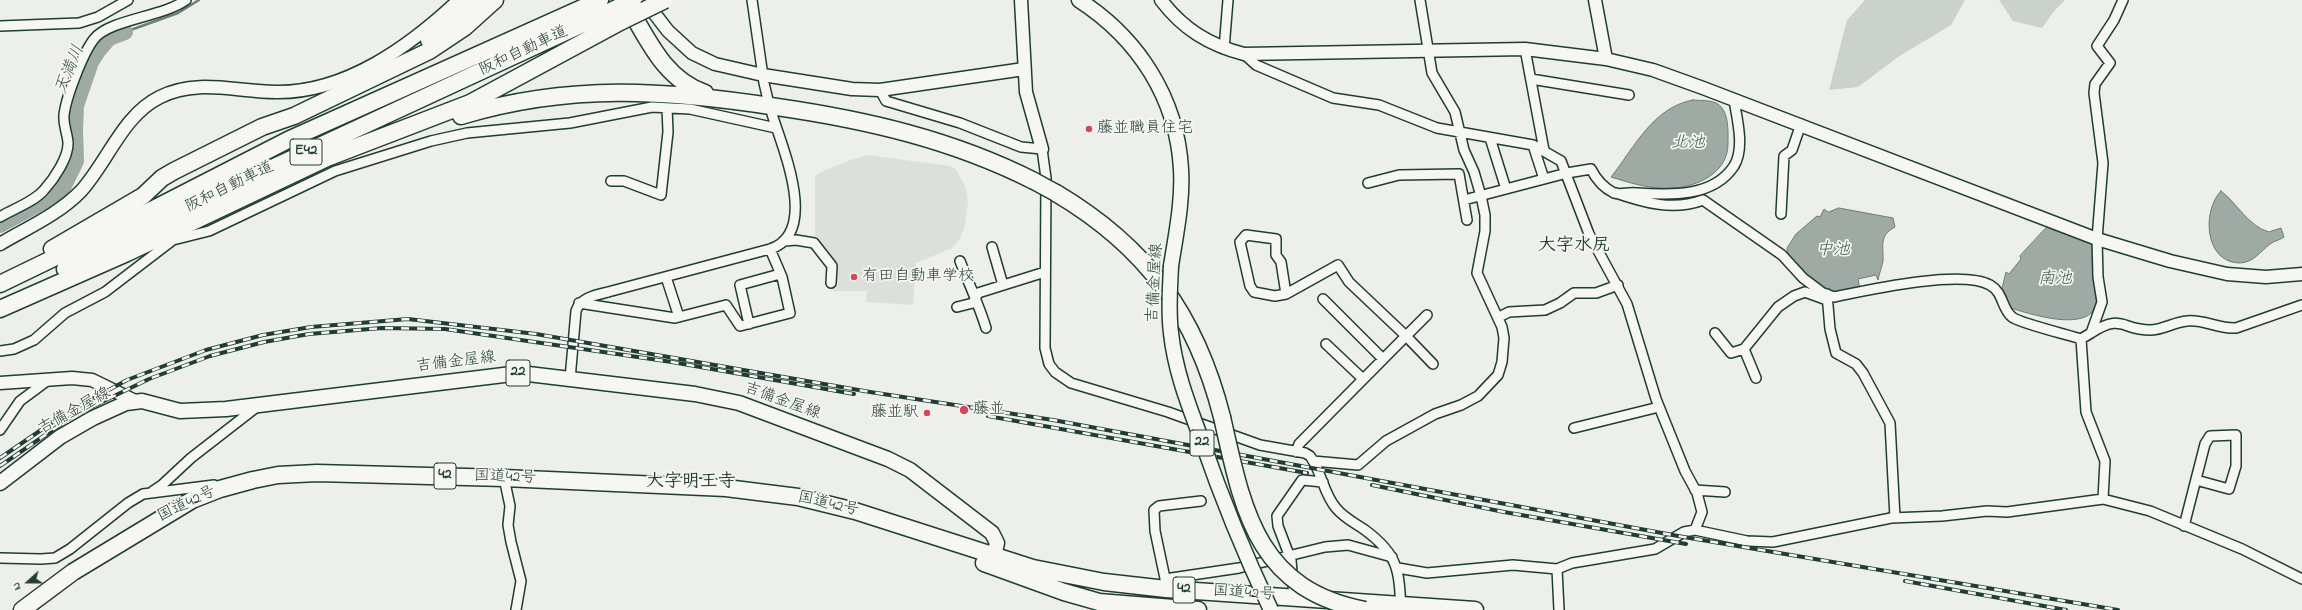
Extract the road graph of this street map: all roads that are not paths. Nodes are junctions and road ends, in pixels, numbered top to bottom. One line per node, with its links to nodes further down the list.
1 (128, 0): 19 (street)
2 (186, 0): 53 (street)
3 (459, 0): 57 (street)
4 (477, 0): 28 (highway)
5 (494, 0): 28 (highway)
6 (600, 0): 67 (highway, 阪和自動車道 / E42)
7 (633, 0): 18 (highway, E42, bridge)
8 (644, 0): 26 (street)
9 (665, 0): 18 (highway, bridge)
10 (752, 0): 26 (street)
11 (1021, 0): 25 (street)
12 (1079, 0): 133 (main road, 吉備金屋線 / 22, bridge)
13 (1161, 0): 20 (street)
14 (1228, 0): 20 (street)
15 (1420, 0): 22 (street)
16 (1595, 0): 24 (street)
17 (2123, 0): 55 (street)
18 (620, 10): 31 (highway); 40 (highway); 71 (highway, 阪和自動車道 / E42)
19 (0, 26)
20 (1224, 49): 23 (street)
21 (1525, 49): 22 (street); 24 (street); 27 (street)
22 (1428, 50): 23 (street); 38 (street)
23 (1244, 54): 38 (street)
24 (1606, 59): 33 (street)
25 (1024, 69): 29 (street); 42 (street)
26 (763, 75): 29 (street); 32 (street)
27 (1531, 79): 30 (street); 43 (street)
28 (355, 87): 65 (highway)
29 (880, 90): 42 (street)
30 (1629, 95)
31 (724, 99): 40 (highway); 134 (highway, bridge)
32 (768, 100)
33 (1734, 100): 36 (street); 49 (street)
34 (667, 108): 37 (street); 46 (street); 90 (street)
35 (772, 114): 37 (street)
36 (1801, 124): 52 (street); 55 (street)
37 (776, 128): 56 (street)
38 (1460, 133): 39 (street); 50 (street)
39 (1490, 138): 41 (street); 48 (street)
40 (375, 141): 78 (highway)
41 (1533, 145): 43 (street); 45 (street)
42 (1042, 149): 61 (street)
43 (1544, 150): 44 (street)
44 (1567, 173): 45 (street); 49 (street); 69 (street)
45 (1544, 179): 48 (street)
46 (611, 181)
47 (1368, 183): 51 (street)
48 (1506, 189): 50 (street)
49 (1616, 193): 73 (street)
50 (1481, 196): 51 (street); 81 (street)
51 (1464, 200): 54 (street)
52 (1781, 214)
53 (0, 217)
54 (1467, 220)
55 (2097, 239): 63 (street); 85 (street)
56 (785, 241): 59 (street); 66 (street)
57 (0, 244)
58 (992, 247): 68 (street)
59 (770, 249): 62 (street); 64 (street)
60 (960, 261): 72 (street)
61 (1045, 272): 68 (street); 103 (street)
62 (780, 274): 82 (street); 82 (street)
63 (2302, 274)
64 (666, 277): 75 (street); 80 (street)
65 (0, 279)
66 (831, 283)
67 (0, 284)
68 (1003, 285): 72 (street)
69 (1618, 285): 81 (street); 100 (street)
70 (1286, 294): 70 (street); 86 (street)
71 (0, 297)
72 (975, 297): 77 (street); 83 (street)
73 (1827, 297): 87 (street); 89 (street); 115 (street)
74 (1323, 299): 91 (street)
75 (580, 303): 80 (street); 95 (street)
76 (2302, 305): 85 (street)
77 (956, 307)
78 (0, 309)
79 (1427, 315): 86 (street)
80 (679, 317): 82 (street)
81 (1498, 317): 104 (street)
82 (749, 324)
83 (986, 328)
84 (1716, 333): 89 (street)
85 (2091, 333): 87 (street)
86 (1406, 336): 91 (street); 92 (street)
87 (2081, 339): 113 (street)
88 (1326, 344): 96 (street)
89 (1744, 349): 93 (street)
90 (0, 351)
91 (1383, 359): 96 (street)
92 (1433, 364)
93 (1756, 378)
94 (49, 379): 97 (street); 98 (street); 102 (street)
95 (570, 379): 99 (main road, 吉備金屋線 / 22); 121 (main road, 吉備金屋線 / 22)
96 (1363, 379): 103 (street)
97 (0, 383)
98 (135, 401): 99 (main road, 吉備金屋線 / 22); 108 (main road, 吉備金屋線)
99 (261, 404): 111 (street)
100 (1659, 407): 101 (street); 110 (street)
101 (1574, 428)
102 (0, 430)
103 (1296, 452): 104 (street)
104 (1313, 460): 107 (street)
105 (504, 478): 109 (highway, 国道42号 / 42); 121 (highway, 国道42号 / 42); 131 (street)
106 (2196, 480): 106 (street); 116 (street)
107 (1323, 482): 118 (street); 119 (street)
108 (0, 483)
109 (220, 489): 111 (street); 130 (highway, 国道42号 / 42)
110 (1695, 490): 112 (street); 117 (street)
111 (150, 492): 120 (street)
112 (1725, 492)
113 (2103, 499): 115 (street); 116 (street)
114 (1201, 501): 125 (street)
115 (1895, 518): 117 (street)
116 (2184, 526): 124 (street)
117 (1695, 530): 123 (street)
118 (1289, 555): 119 (street); 125 (street); 126 (street)
119 (1392, 557): 122 (street)
120 (0, 558)
121 (993, 561): 125 (highway, 国道42号 / 42); 127 (highway, 国道42号 / 42)
122 (1398, 568): 123 (street); 128 (street)
123 (1557, 570): 136 (street)
124 (2302, 579)
125 (1166, 584): 126 (highway, 国道42号 / 42); 129 (main road)
126 (1294, 597): 128 (highway, 国道42号 / 42)
127 (1101, 606): 129 (highway, 国道42号 / 42)
128 (1401, 607): 135 (highway, 国道42号 / 42)
129 (1171, 608): 132 (highway, 国道42号 / 42)
130 (22, 610)
131 (516, 610)
132 (1198, 610)
133 (1271, 610)
134 (1365, 610)
135 (1475, 610)
136 (1559, 610)

